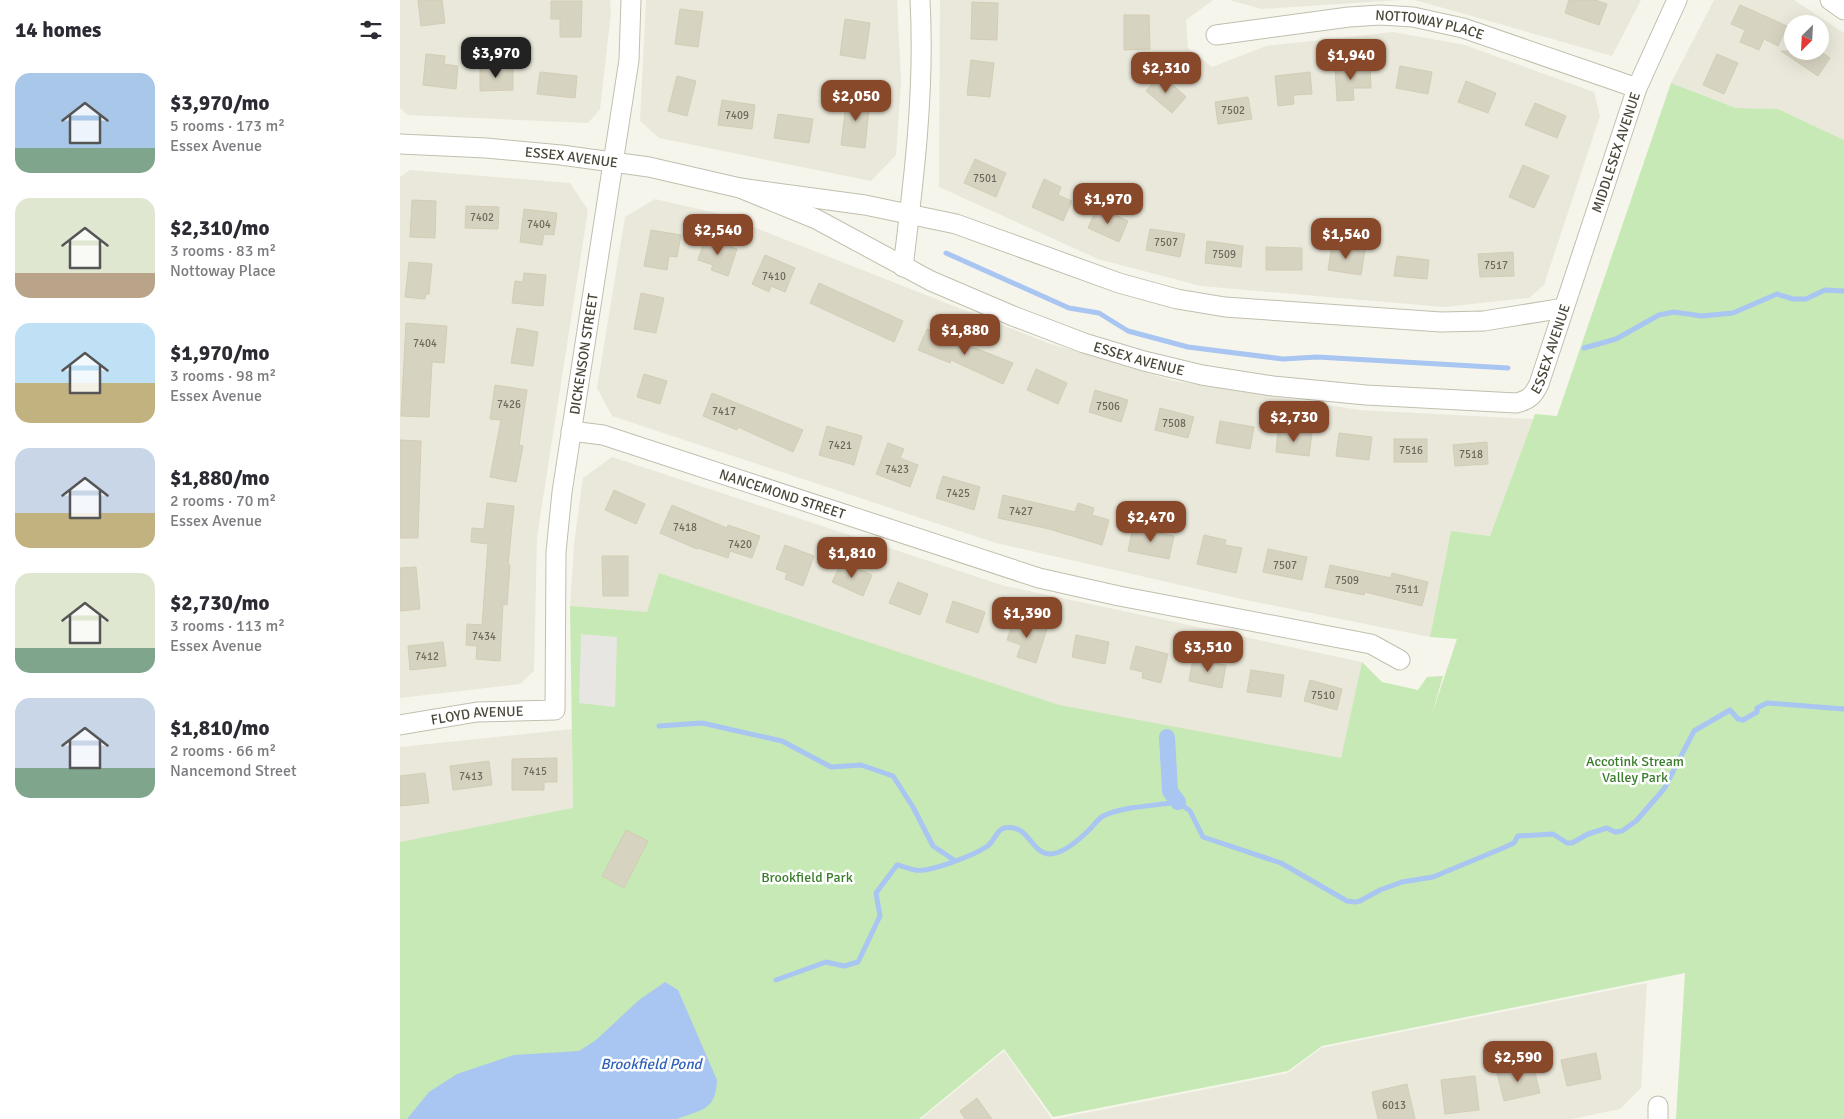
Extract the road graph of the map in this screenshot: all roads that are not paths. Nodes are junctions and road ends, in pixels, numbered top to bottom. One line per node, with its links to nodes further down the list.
1 (631, 0): 9 (street, DICKENSON STREET)
2 (920, 0): 11 (street)
3 (1677, 0): 7 (street, MIDDLESEX AVENUE)
4 (1830, 0): 5 (street)
5 (1844, 10)
6 (1216, 35): 7 (street, NOTTOWAY PLACE)
7 (1637, 88): 13 (street, MIDDLESEX AVENUE)
8 (400, 144): 9 (street, ESSEX AVENUE)
9 (614, 162): 10 (street, ESSEX AVENUE); 14 (street, DICKENSON STREET)
10 (740, 188): 11 (street, ESSEX AVENUE); 12 (street, ESSEX AVENUE)
11 (910, 214): 12 (street); 13 (street, ESSEX AVENUE)
12 (902, 267): 13 (street, ESSEX AVENUE)
13 (1564, 308)
14 (571, 431): 15 (street, NANCEMOND STREET); 16 (street, DICKENSON STREET)
15 (1400, 660)
16 (554, 710): 17 (street, FLOYD AVENUE)
17 (400, 725)

